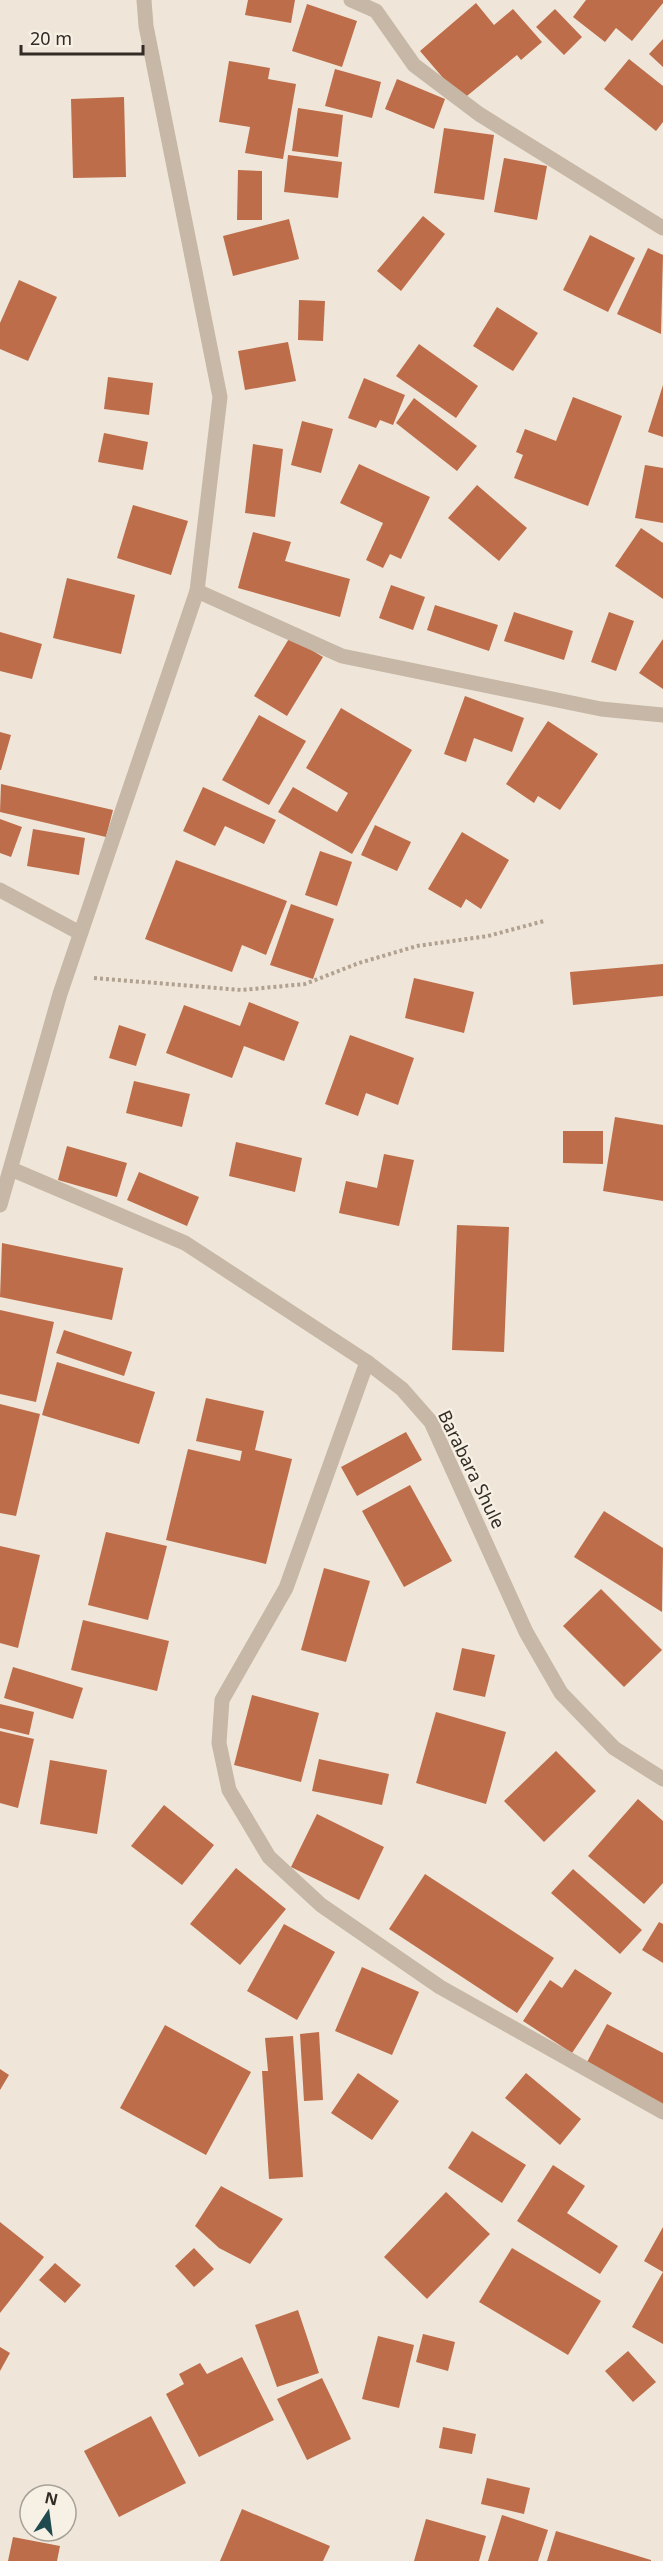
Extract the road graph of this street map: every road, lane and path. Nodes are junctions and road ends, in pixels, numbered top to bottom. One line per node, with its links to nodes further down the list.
1 (144, 0): 4 (street)
2 (351, 0): 3 (street)
3 (663, 228)
4 (197, 591): 5 (street); 8 (street)
5 (663, 715)
6 (0, 890): 8 (street)
7 (544, 921): 9 (path)
8 (80, 933): 9 (street)
9 (67, 974): 10 (street)
10 (11, 1169): 11 (street); 12 (street, Barabara Shule)
11 (0, 1205)
12 (367, 1362): 13 (street, Barabara Shule); 14 (street)
13 (663, 1779)
14 (663, 2112)

